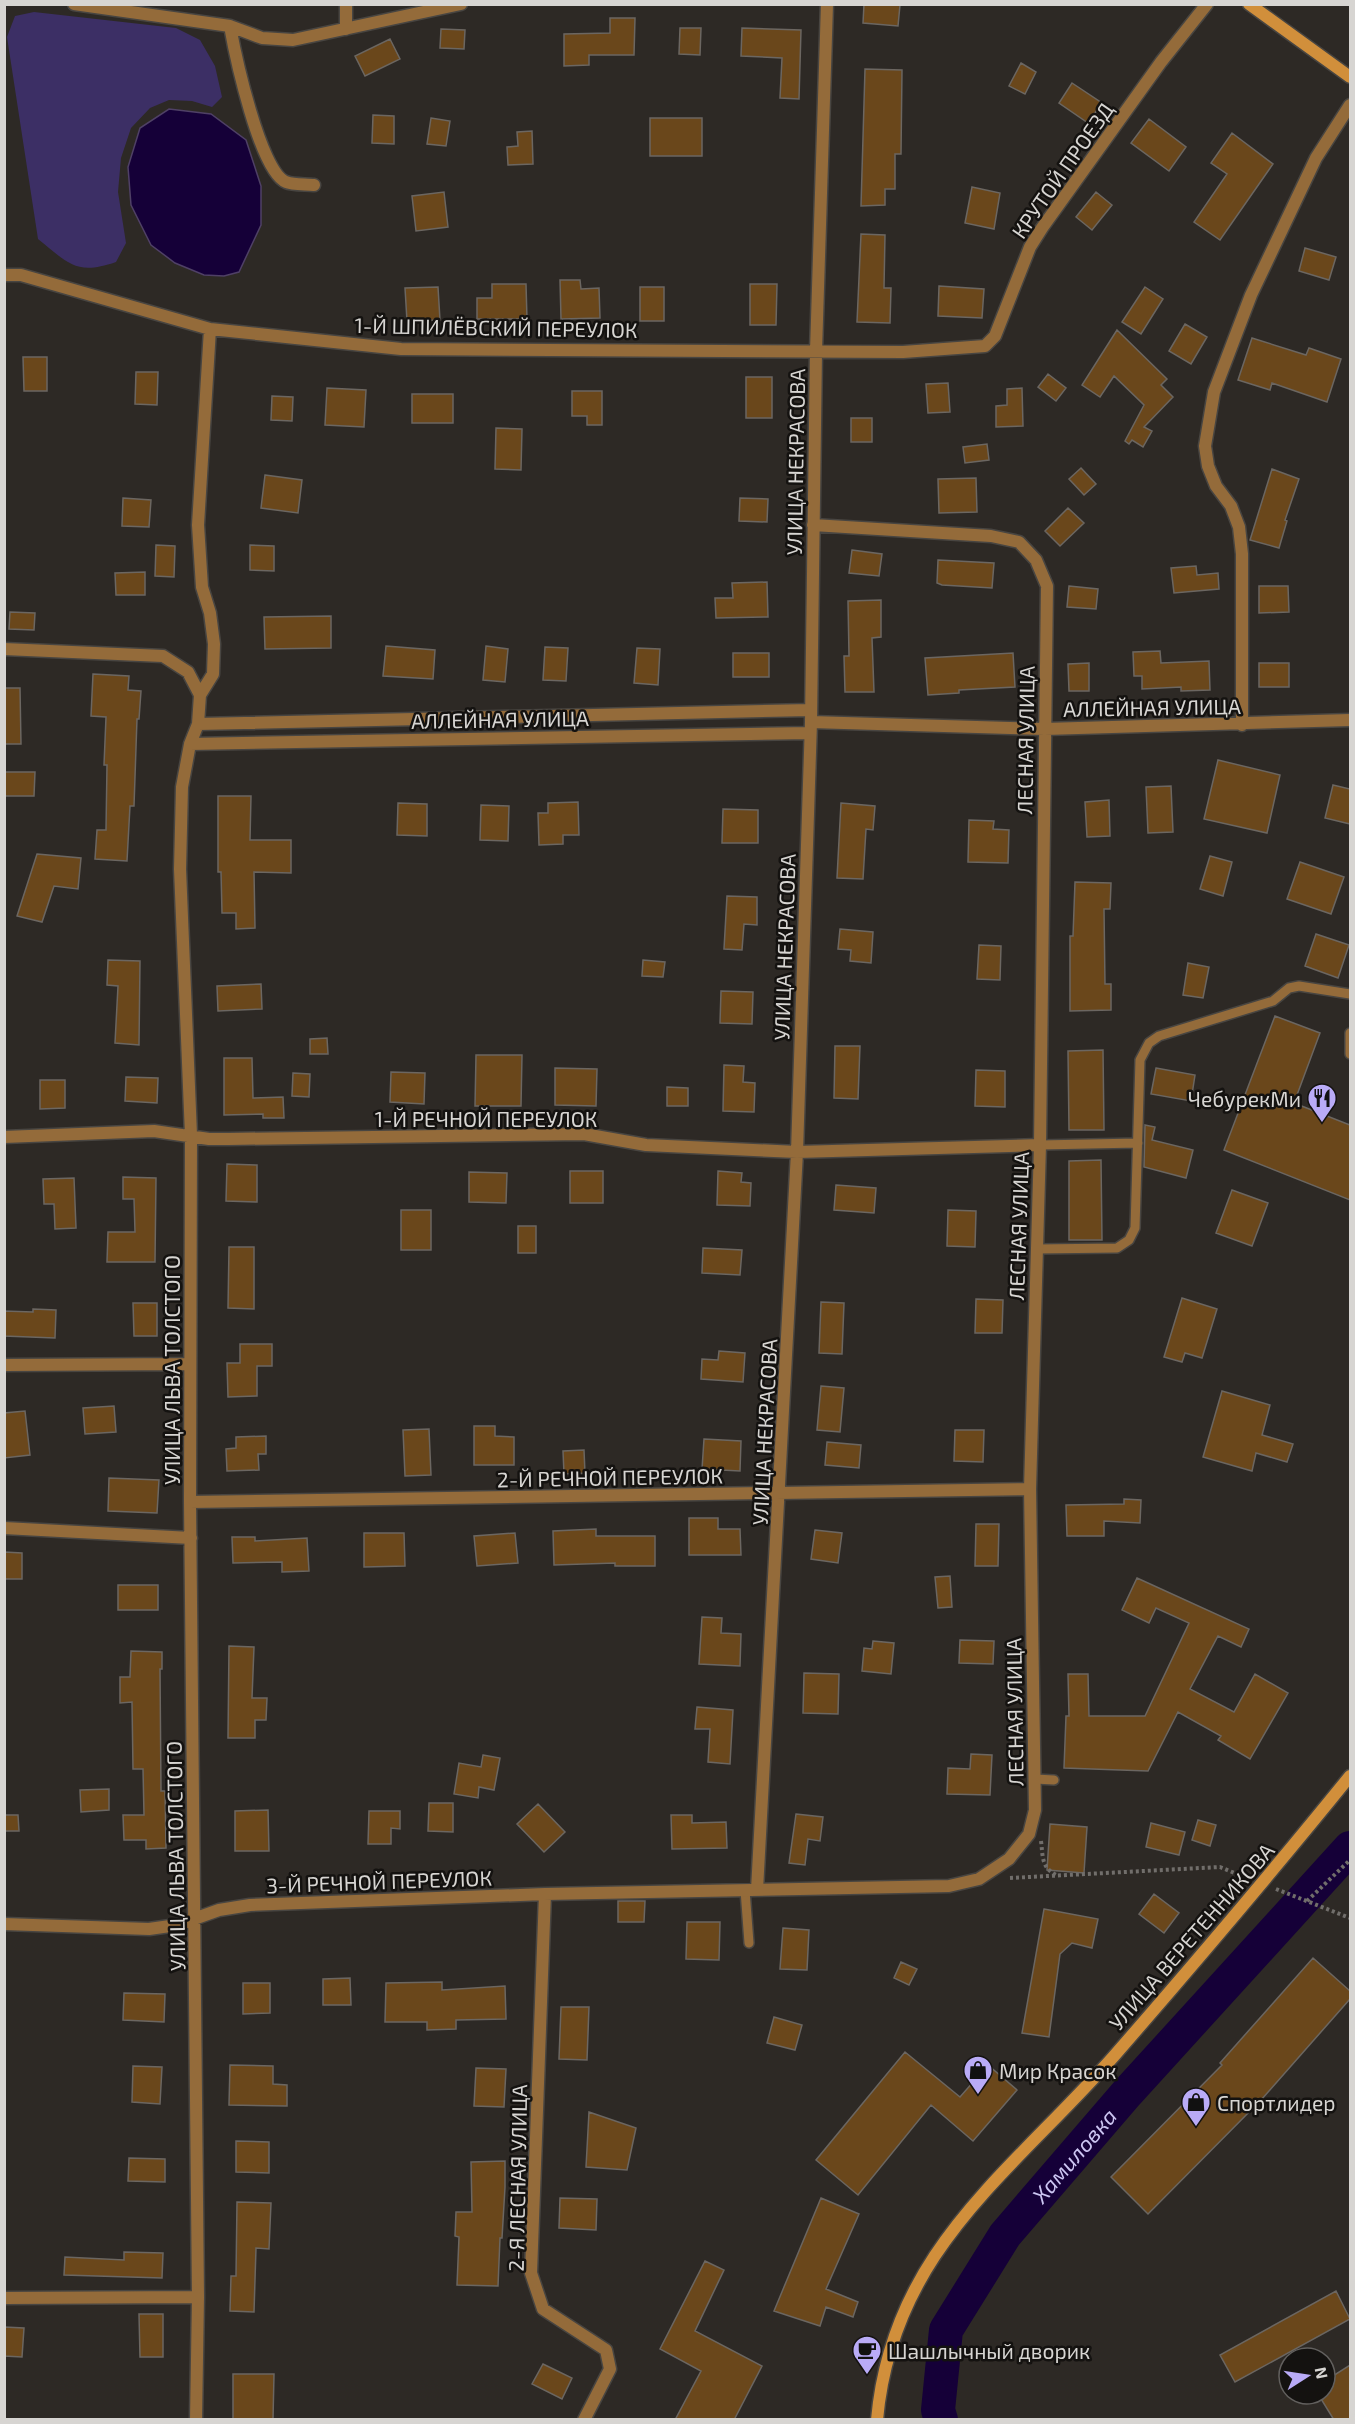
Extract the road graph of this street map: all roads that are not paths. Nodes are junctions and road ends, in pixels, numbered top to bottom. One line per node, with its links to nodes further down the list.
1 (74, 4): 7 (street)
2 (346, 4): 8 (street)
3 (460, 4): 8 (street)
4 (827, 4): 14 (street, УЛИЦА НЕКРАСОВА)
5 (1207, 4): 14 (street, КРУТОЙ ПРОЕЗД)
6 (1248, 4): 9 (main road)
7 (230, 26): 8 (street); 11 (street)
8 (346, 29)
9 (1350, 77)
10 (1350, 105): 21 (street)
11 (314, 184)
12 (4, 275): 13 (street, 1-Й ШПИЛЁВСКИЙ ПЕРЕУЛОК)
13 (210, 329): 14 (street, 1-Й ШПИЛЁВСКИЙ ПЕРЕУЛОК); 17 (street, УЛИЦА ЛЬВА ТОЛСТОГО)
14 (816, 351): 15 (street, УЛИЦА НЕКРАСОВА)
15 (813, 525): 19 (street, УЛИЦА НЕКРАСОВА); 22 (street, ЛЕСНАЯ УЛИЦА)
16 (4, 649): 17 (street)
17 (200, 695): 20 (street, УЛИЦА ЛЬВА ТОЛСТОГО)
18 (1350, 720): 21 (street, АЛЛЕЙНАЯ УЛИЦА)
19 (811, 722): 20 (street, АЛЛЕЙНАЯ УЛИЦА); 22 (street, АЛЛЕЙНАЯ УЛИЦА); 23 (street, АЛЛЕЙНАЯ УЛИЦА); 31 (street, УЛИЦА НЕКРАСОВА)
20 (198, 724): 23 (street, УЛИЦА ЛЬВА ТОЛСТОГО)
21 (1242, 725): 22 (street, АЛЛЕЙНАЯ УЛИЦА)
22 (1045, 729): 30 (street, ЛЕСНАЯ УЛИЦА)
23 (190, 744): 27 (street, УЛИЦА ЛЬВА ТОЛСТОГО)
24 (1350, 994): 29 (lane)
25 (1350, 1033): 26 (lane)
26 (1350, 1053)
27 (191, 1136): 28 (street, 1-Й РЕЧНОЙ ПЕРЕУЛОК); 31 (street, 1-Й РЕЧНОЙ ПЕРЕУЛОК); 33 (street, УЛИЦА ЛЬВА ТОЛСТОГО)
28 (4, 1137)
29 (1138, 1143): 30 (lane); 32 (lane)
30 (1040, 1145): 31 (street, 1-Й РЕЧНОЙ ПЕРЕУЛОК); 32 (street, ЛЕСНАЯ УЛИЦА)
31 (797, 1152): 36 (street, УЛИЦА НЕКРАСОВА)
32 (1037, 1249): 35 (street, ЛЕСНАЯ УЛИЦА)
33 (190, 1364): 34 (street); 37 (street, УЛИЦА ЛЬВА ТОЛСТОГО)
34 (4, 1365)
35 (1030, 1489): 36 (street, 2-Й РЕЧНОЙ ПЕРЕУЛОК); 41 (street, ЛЕСНАЯ УЛИЦА)
36 (780, 1494): 37 (street, 2-Й РЕЧНОЙ ПЕРЕУЛОК); 43 (street, УЛИЦА НЕКРАСОВА)
37 (190, 1502): 39 (street, УЛИЦА ЛЬВА ТОЛСТОГО)
38 (4, 1528): 39 (street)
39 (191, 1538): 45 (street, УЛИЦА ЛЬВА ТОЛСТОГО)
40 (1350, 1776): 52 (main road, УЛИЦА ВЕРЕТЕННИКОВА)
41 (1035, 1779): 42 (lane); 43 (street, ЛЕСНАЯ УЛИЦА)
42 (1054, 1780)
43 (751, 1890): 44 (street, 3-Й РЕЧНОЙ ПЕРЕУЛОК); 47 (lane)
44 (545, 1894): 45 (street, 3-Й РЕЧНОЙ ПЕРЕУЛОК); 51 (street, 2-Я ЛЕСНАЯ УЛИЦА)
45 (196, 1918): 46 (street, 3-Й РЕЧНОЙ ПЕРЕУЛОК); 48 (street, УЛИЦА ЛЬВА ТОЛСТОГО)
46 (4, 1924)
47 (749, 1943)
48 (198, 2297): 49 (street); 50 (street, УЛИЦА ЛЬВА ТОЛСТОГО)
49 (4, 2298)
50 (196, 2420)
51 (584, 2420)
52 (877, 2420)

